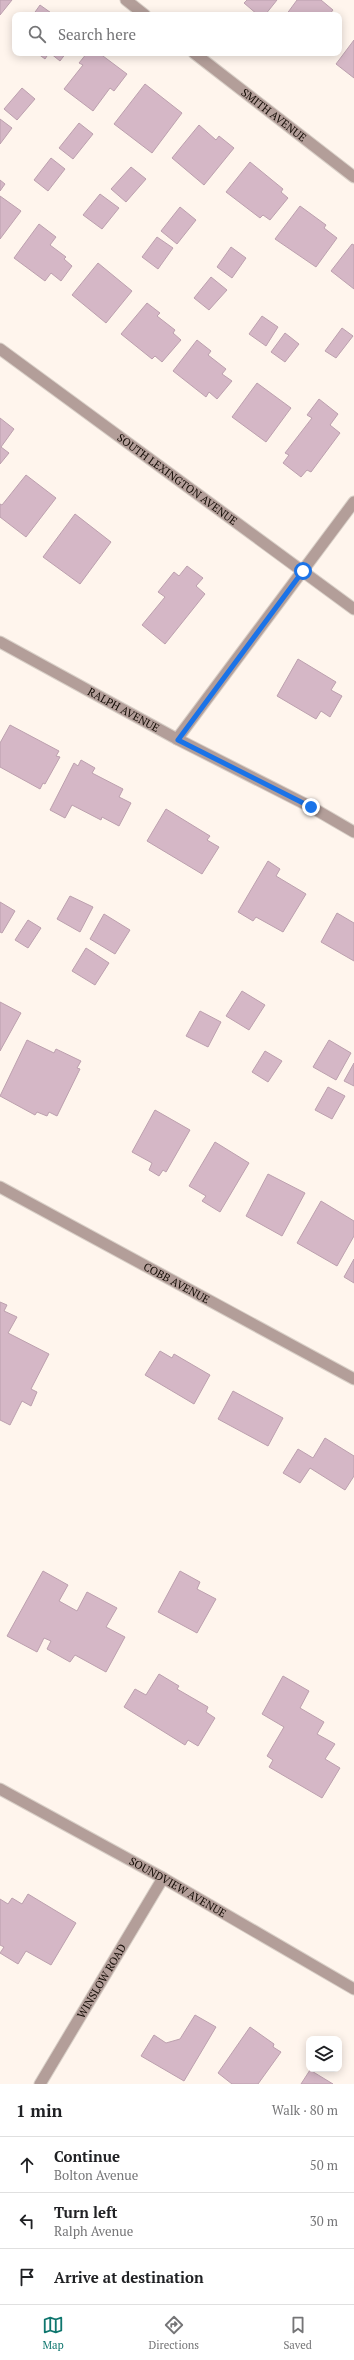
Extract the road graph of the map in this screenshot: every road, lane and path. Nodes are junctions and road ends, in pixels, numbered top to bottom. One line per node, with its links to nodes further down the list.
1 (126, 0): 2 (street)
2 (141, 12)
3 (198, 56): 4 (street, SMITH AVENUE)
4 (354, 177)
5 (0, 349): 7 (street, SOUTH LEXINGTON AVENUE)
6 (354, 502): 7 (street)
7 (303, 571): 8 (street, SOUTH LEXINGTON AVENUE); 10 (street)
8 (354, 609)
9 (0, 642): 10 (street, RALPH AVENUE)
10 (178, 740): 11 (street, RALPH AVENUE)
11 (354, 832)
12 (0, 1186): 13 (street, COBB AVENUE)
13 (354, 1379)
14 (0, 1789): 15 (street, SOUNDVIEW AVENUE)
15 (164, 1878): 16 (street, SOUNDVIEW AVENUE); 17 (street, WINSLOW ROAD)
16 (354, 1989)
17 (40, 2084)

